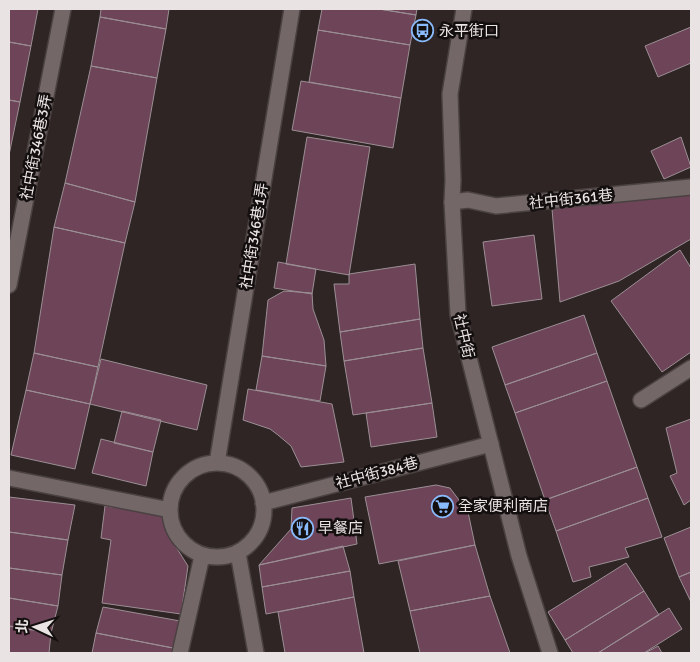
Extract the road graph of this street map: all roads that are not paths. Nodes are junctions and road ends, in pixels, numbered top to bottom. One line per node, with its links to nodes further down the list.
1 (63, 9): 6 (street, 社中街346巷3弄)
2 (292, 9): 10 (street, 社中街346巷1弄)
3 (464, 9): 5 (street, 社中街)
4 (691, 187): 5 (street, 社中街361巷)
5 (452, 202): 9 (street, 社中街)
6 (9, 286)
7 (691, 368): 8 (street)
8 (641, 400)
9 (491, 444): 12 (street, 社中街384巷); 18 (street, 社中街)
10 (217, 463): 12 (street); 13 (street)
11 (9, 478): 13 (street)
12 (263, 503): 14 (street)
13 (170, 510): 15 (street)
14 (238, 552): 15 (street); 17 (street)
15 (202, 556): 16 (street)
16 (180, 653)
17 (256, 653)
18 (550, 653)

